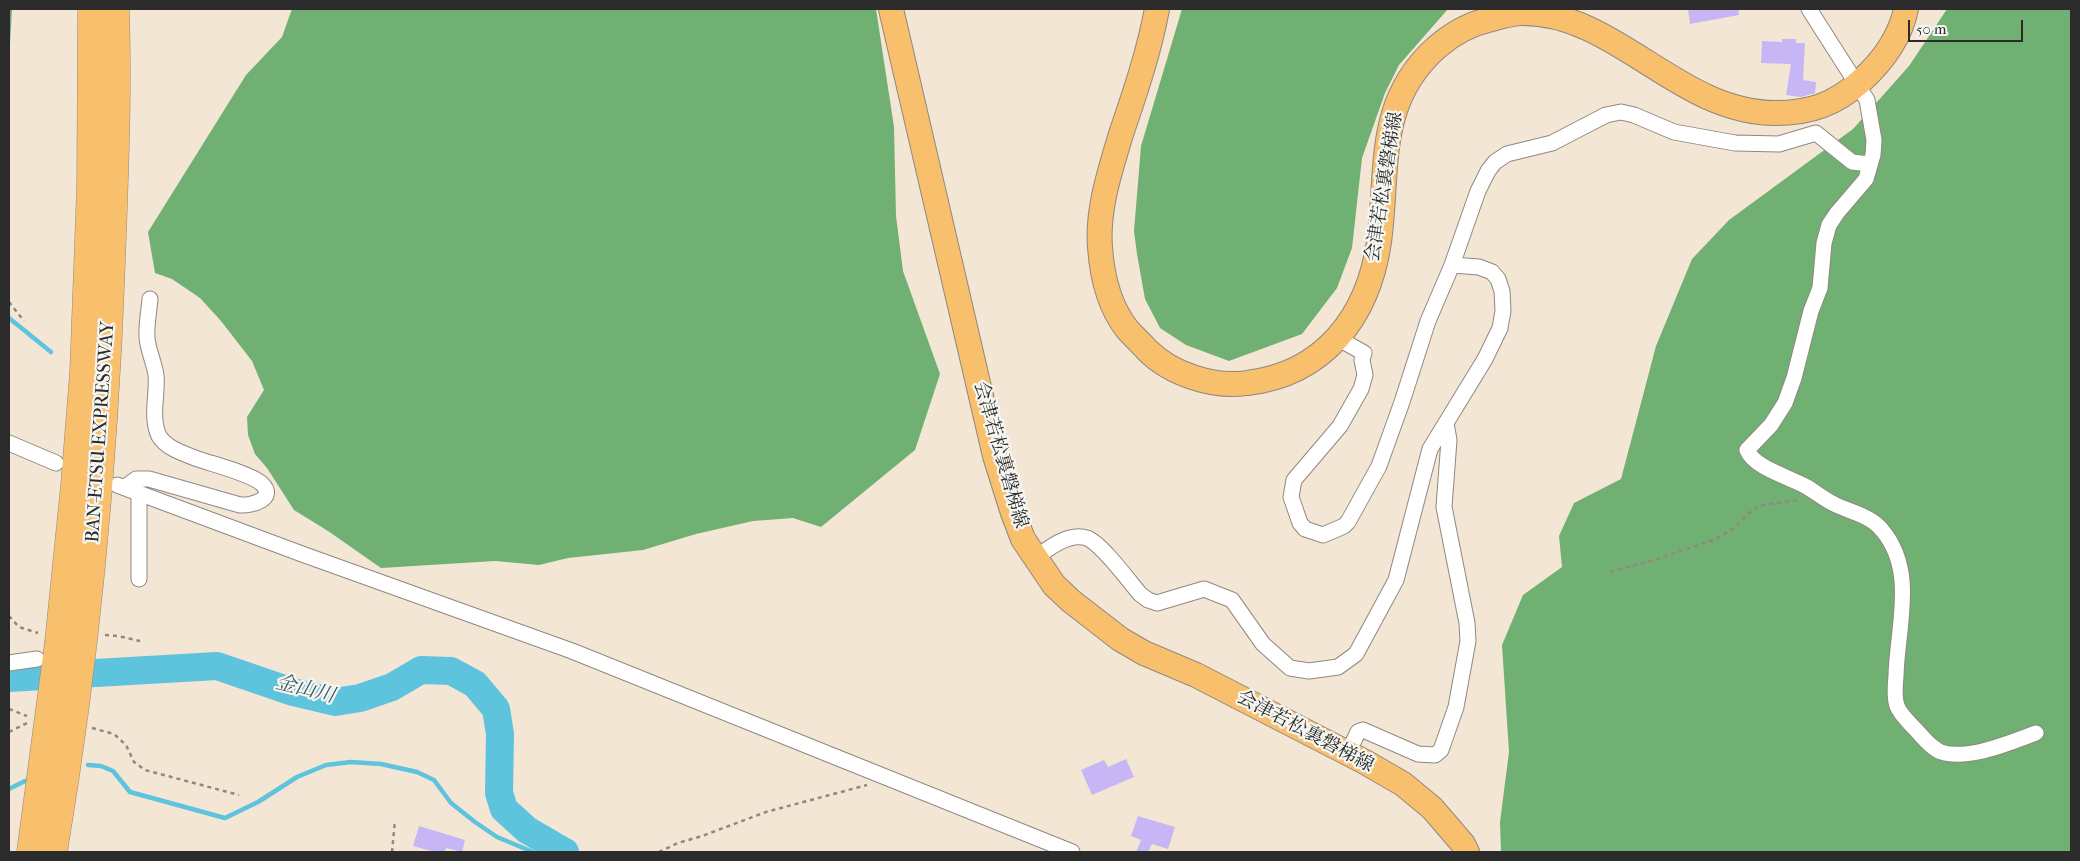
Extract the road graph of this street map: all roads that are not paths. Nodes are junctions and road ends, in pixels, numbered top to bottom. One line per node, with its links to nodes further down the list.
1 (92, 9): 18 (highway, BAN-ETSU EXPRESSWAY)
2 (115, 9): 18 (highway, BAN-ETSU EXPRESSWAY)
3 (891, 9): 16 (main road, 会津若松裏磐梯線)
4 (1157, 9): 11 (main road, 会津若松裏磐梯線)
5 (1809, 9): 7 (street)
6 (1906, 9): 7 (main road, 会津若松裏磐梯線)
7 (1858, 84): 8 (street); 11 (main road, 会津若松裏磐梯線)
8 (1869, 164): 9 (street); 22 (street)
9 (1452, 265): 11 (street); 12 (street)
10 (150, 300): 15 (street)
11 (1339, 339)
12 (1446, 423): 16 (street); 23 (street)
13 (9, 443): 14 (street)
14 (56, 463)
15 (127, 488): 17 (street); 26 (street)
16 (1035, 559): 23 (main road, 会津若松裏磐梯線)
17 (139, 579)
18 (72, 638): 21 (highway, BAN-ETSU EXPRESSWAY)
19 (37, 659): 20 (street)
20 (9, 663)
21 (71, 720): 24 (highway, BAN-ETSU EXPRESSWAY); 25 (highway, BAN-ETSU EXPRESSWAY)
22 (2036, 733)
23 (1348, 753): 27 (main road, 会津若松裏磐梯線)
24 (31, 852)
25 (53, 852)
26 (1072, 852)
27 (1467, 852)

